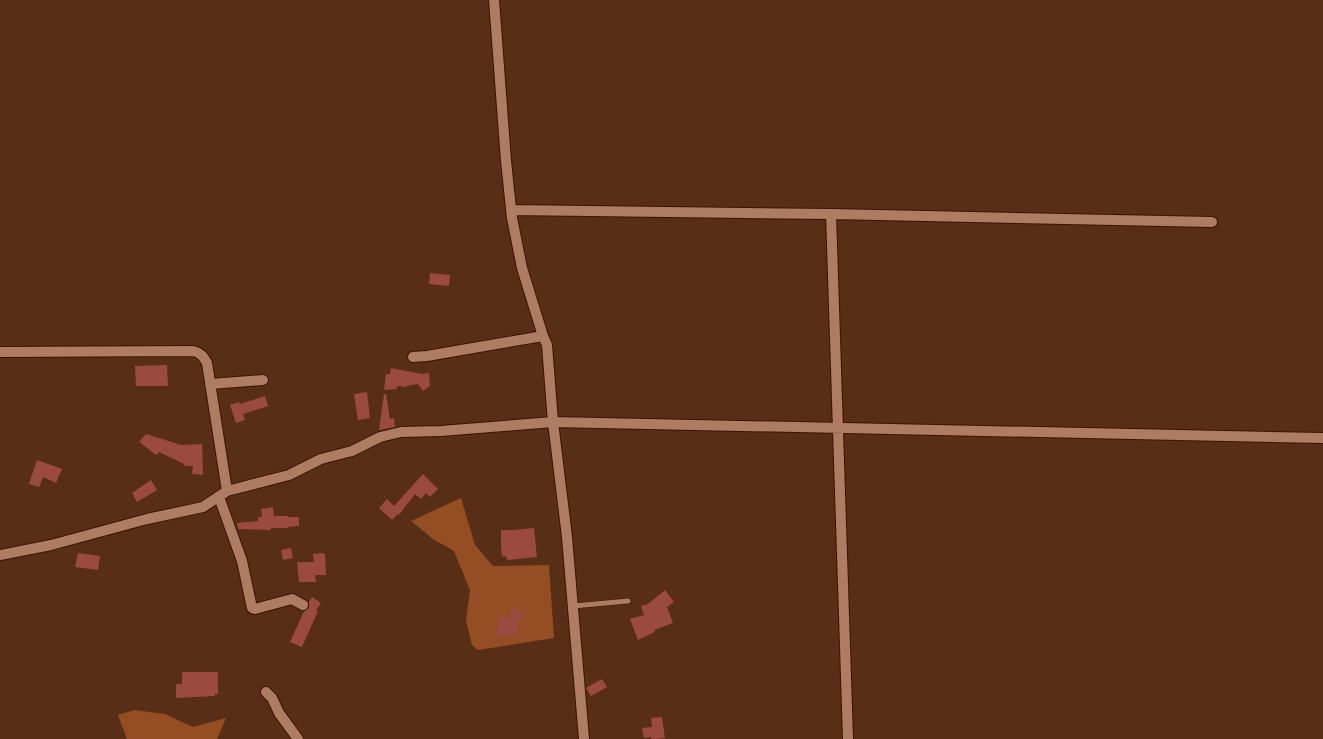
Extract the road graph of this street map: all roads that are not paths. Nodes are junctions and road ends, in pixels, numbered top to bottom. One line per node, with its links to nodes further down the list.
1 (494, 0): 2 (street)
2 (511, 210): 3 (street); 5 (street)
3 (831, 214): 4 (street); 11 (street)
4 (1212, 222)
5 (543, 336): 7 (street); 10 (street)
6 (0, 352): 9 (street)
7 (413, 357)
8 (263, 380): 9 (street)
9 (210, 384): 13 (street)
10 (553, 422): 11 (street); 13 (street); 17 (street)
11 (837, 428): 12 (street); 21 (street)
12 (1323, 438)
13 (223, 494): 14 (street); 16 (street)
14 (0, 555)
15 (628, 602): 17 (lane)
16 (302, 606)
17 (573, 606): 20 (street)
18 (266, 692): 19 (street)
19 (298, 739)
20 (584, 739)
21 (848, 739)

